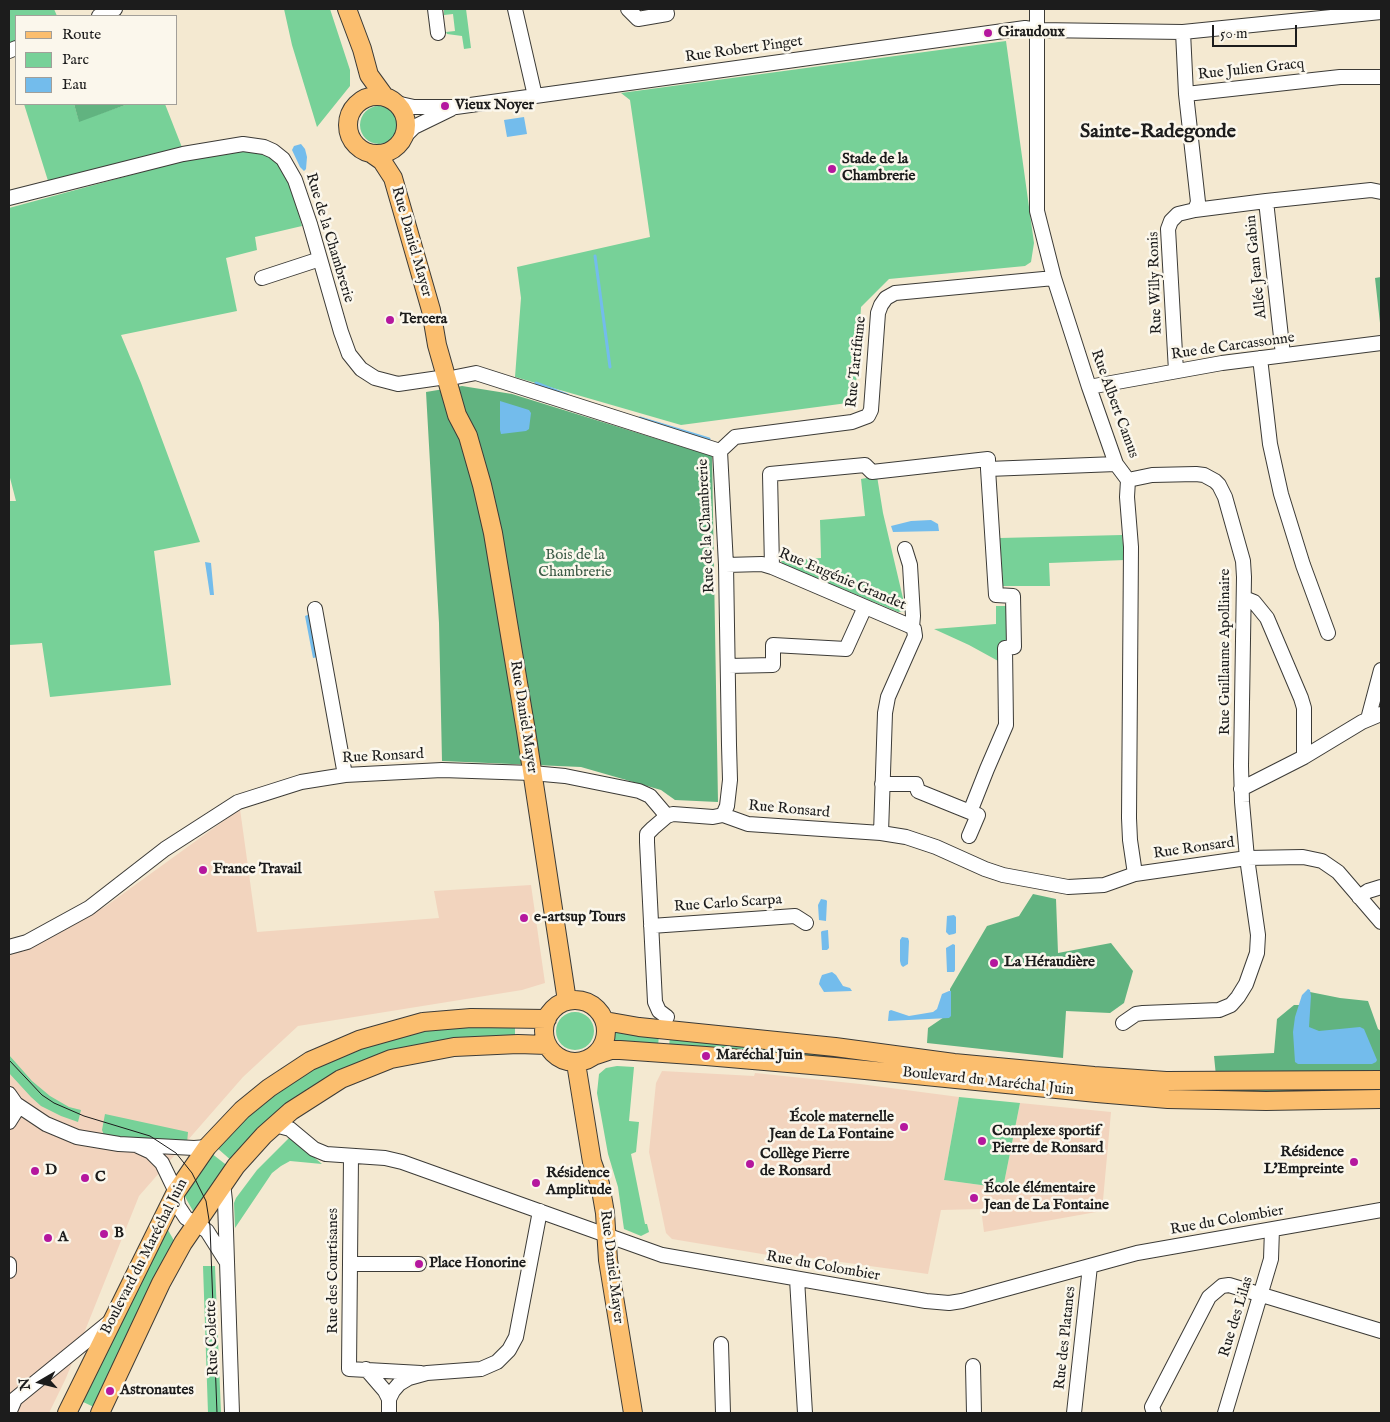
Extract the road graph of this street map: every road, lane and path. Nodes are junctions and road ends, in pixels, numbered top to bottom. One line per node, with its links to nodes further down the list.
1 (115, 9): 9 (street)
2 (347, 9): 13 (main road)
3 (435, 9): 12 (street)
4 (515, 9): 16 (street)
5 (628, 9): 6 (street)
6 (666, 9)
7 (1037, 9): 10 (street, Rue Albert Camus)
8 (1381, 12): 11 (street, Rue Robert Pinget)
9 (101, 15)
10 (1037, 30): 11 (street, Rue Robert Pinget); 16 (street, Rue Robert Pinget); 29 (street, Rue Albert Camus)
11 (1183, 32): 15 (street, Rue Julien Gracq)
12 (438, 33)
13 (369, 75): 17 (main road); 18 (main road)
14 (1381, 77): 15 (street, Rue Julien Gracq)
15 (1186, 94): 26 (street)
16 (535, 96): 19 (street, Rue Robert Pinget)
17 (364, 99): 18 (main road); 21 (main road)
18 (390, 100): 19 (street, Rue Robert Pinget); 20 (main road)
19 (427, 113): 20 (street)
20 (399, 143): 21 (main road); 22 (main road, Rue Daniel Mayer)
21 (372, 154): 22 (main road, Rue Daniel Mayer)
22 (391, 174): 34 (main road, Rue Daniel Mayer)
23 (1381, 192): 25 (street, Allée Jean Gabin)
24 (9, 198): 27 (street, Rue de la Chambrerie)
25 (1266, 201): 26 (street, Rue Willy Ronis); 31 (street, Allée Jean Gabin)
26 (1195, 210): 33 (street, Rue Willy Ronis)
27 (320, 260): 28 (street); 34 (street, Rue de la Chambrerie)
28 (262, 278)
29 (1054, 278): 35 (street, Rue Albert Camus); 36 (street, Rue Tartifume)
30 (1381, 343): 31 (street, Rue de Carcassonne)
31 (1283, 355): 32 (street, Rue de Carcassonne)
32 (1260, 358): 33 (street, Rue de Carcassonne); 47 (street)
33 (1176, 371): 35 (street, Rue de Carcassonne)
34 (451, 377): 36 (street, Rue de la Chambrerie); 52 (main road, Rue Daniel Mayer)
35 (1089, 387): 37 (street, Rue Albert Camus)
36 (720, 451): 41 (street, Rue de la Chambrerie)
37 (1116, 464): 38 (street); 39 (street, Rue Albert Camus)
38 (988, 469): 42 (street); 56 (street)
39 (1128, 480): 43 (street, Rue Guillaume Apollinaire); 62 (street, Rue Albert Camus)
40 (906, 549): 46 (street)
41 (726, 566): 42 (street, Rue Eugénie Grandet); 48 (street, Rue de la Chambrerie)
42 (772, 567): 44 (street, Rue Eugénie Grandet)
43 (1244, 598): 51 (street); 55 (street, Rue Guillaume Apollinaire)
44 (865, 606): 46 (street, Rue Eugénie Grandet); 48 (street)
45 (314, 609): 53 (street)
46 (912, 627): 54 (street, Rue Eugénie Grandet)
47 (1328, 633)
48 (728, 666): 57 (street, Rue de la Chambrerie)
49 (1381, 670): 50 (street)
50 (1375, 716): 51 (street)
51 (1304, 757): 55 (street)
52 (532, 772): 53 (street, Rue Ronsard); 58 (street, Rue Ronsard); 69 (main road, Rue Daniel Mayer)
53 (345, 775): 68 (street, Rue Ronsard)
54 (882, 784): 56 (street); 59 (street, Rue Eugénie Grandet)
55 (1241, 789): 61 (street, Rue Guillaume Apollinaire)
56 (970, 812): 60 (street)
57 (723, 815): 58 (street, Rue Ronsard); 59 (street, Rue Ronsard)
58 (667, 816): 67 (street)
59 (881, 834): 62 (street, Rue Ronsard)
60 (970, 836)
61 (1247, 858): 62 (street, Rue Ronsard); 64 (street, Rue Ronsard); 73 (street, Rue Guillaume Apollinaire)
62 (1135, 874)
63 (1381, 887): 64 (street)
64 (1360, 897): 65 (street, Rue Ronsard)
65 (1381, 922)
66 (806, 923): 67 (street, Rue Carlo Scarpa)
67 (651, 926): 70 (street)
68 (9, 947)
69 (567, 1001): 71 (main road); 72 (main road)
70 (667, 1017)
71 (546, 1019): 74 (main road); 84 (main road, Boulevard du Maréchal Juin)
72 (605, 1021): 75 (main road); 77 (main road, Boulevard du Maréchal Juin)
73 (1123, 1023)
74 (547, 1045): 76 (main road); 82 (main road, Boulevard du Maréchal Juin)
75 (596, 1056): 76 (main road); 79 (main road, Boulevard du Maréchal Juin)
76 (576, 1063): 92 (main road, Rue Daniel Mayer)
77 (1381, 1080)
78 (9, 1094): 80 (street)
79 (1381, 1099)
80 (20, 1106): 81 (street); 83 (street)
81 (9, 1122)
82 (275, 1125): 85 (street, Rue du Colombier); 86 (main road, Boulevard du Maréchal Juin)
83 (135, 1144): 84 (street); 87 (street)
84 (207, 1146): 87 (main road, Boulevard du Maréchal Juin)
85 (351, 1156): 89 (street, Rue du Colombier); 95 (street, Rue des Courtisanes)
86 (223, 1183): 90 (main road, Boulevard du Maréchal Juin); 93 (street, Rue Colette)
87 (176, 1192): 90 (street); 101 (main road, Boulevard du Maréchal Juin)
88 (1381, 1210): 91 (street, Rue du Colombier)
89 (540, 1211): 92 (street, Rue du Colombier); 106 (street)
90 (196, 1223): 93 (street); 110 (main road, Boulevard du Maréchal Juin)
91 (1272, 1229): 97 (street, Rue du Colombier); 100 (street, Rue des Lilas)
92 (606, 1235): 99 (street, Rue du Colombier); 113 (main road, Rue Daniel Mayer)
93 (226, 1261): 111 (street, Rue Colette)
94 (9, 1264): 98 (street)
95 (350, 1264): 96 (street); 105 (street, Rue des Courtisanes)
96 (418, 1264)
97 (1090, 1266): 99 (street, Rue du Colombier); 117 (street, Rue des Platanes)
98 (9, 1271)
99 (797, 1278): 115 (street)
100 (1261, 1294): 102 (street); 118 (street); 119 (street, Rue des Lilas)
101 (112, 1320): 108 (street); 109 (main road, Boulevard du Maréchal Juin)
102 (1381, 1331)
103 (721, 1344): 114 (street)
104 (973, 1366): 116 (street)
105 (366, 1369): 106 (street, Rue des Courtisanes); 107 (street, Rue des Courtisanes)
106 (427, 1373): 107 (street)
107 (389, 1399): 112 (street)
108 (9, 1413)
109 (66, 1413)
110 (100, 1413)
111 (232, 1413)
112 (389, 1413)
113 (633, 1413)
114 (723, 1413)
115 (805, 1413)
116 (974, 1413)
117 (1074, 1413)
118 (1154, 1413)
119 (1225, 1413)

